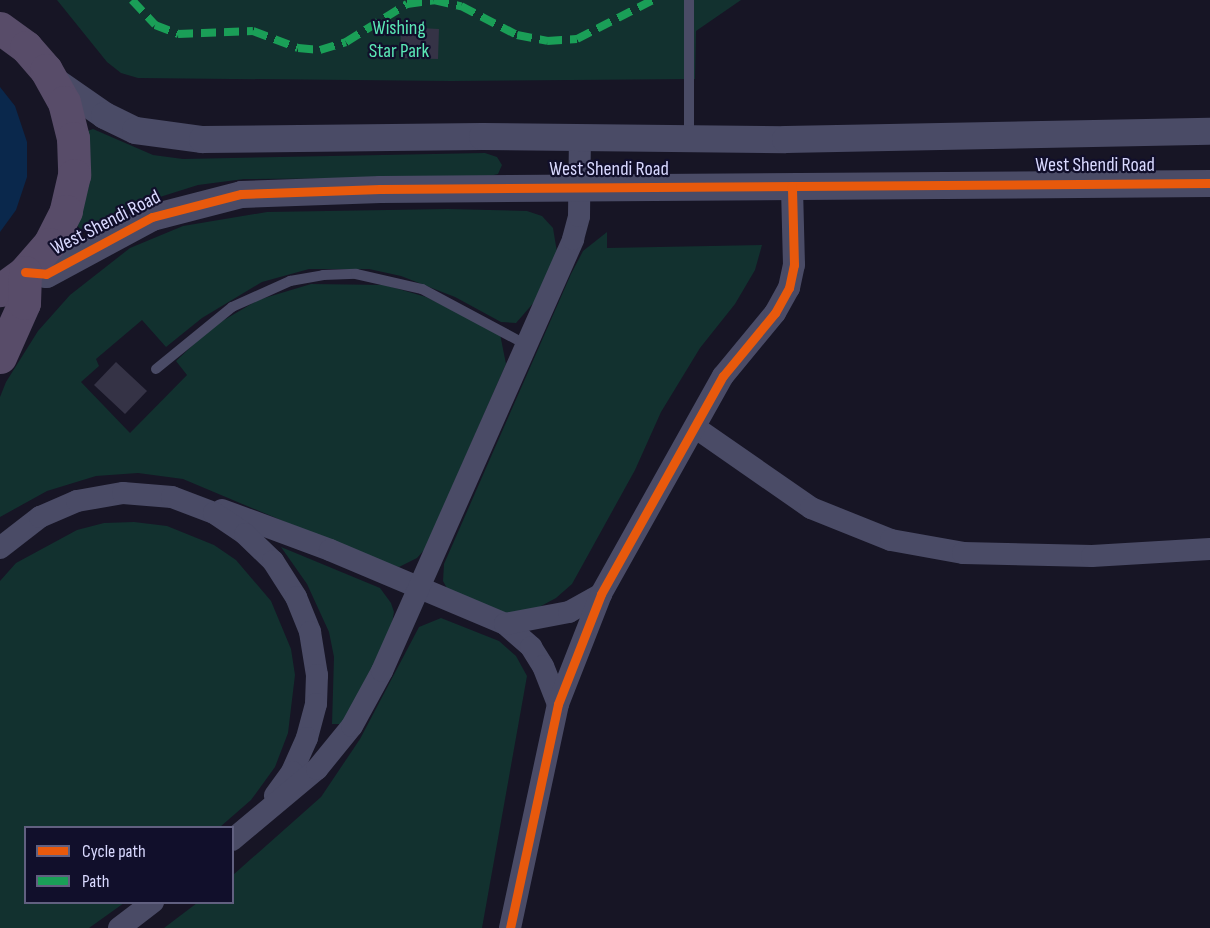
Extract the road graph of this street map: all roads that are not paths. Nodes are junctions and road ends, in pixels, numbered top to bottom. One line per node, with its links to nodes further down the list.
1 (689, 0): 6 (lane)
2 (0, 28): 3 (highway)
3 (46, 70): 5 (street, West Shendi Road); 10 (highway)
4 (1210, 131): 6 (street, West Shendi Road)
5 (580, 138): 6 (street, West Shendi Road); 9 (street)
6 (689, 139)
7 (1210, 183): 8 (street, West Shendi Road)
8 (792, 186): 9 (street, West Shendi Road); 14 (street)
9 (579, 188): 10 (street, West Shendi Road); 11 (street)
10 (13, 281): 12 (highway)
11 (527, 345): 13 (lane); 18 (street)
12 (0, 357)
13 (156, 369)
14 (696, 428): 17 (street); 19 (street)
15 (172, 497): 16 (street); 18 (street); 23 (street)
16 (0, 548)
17 (1210, 549)
18 (419, 588): 20 (street); 22 (street)
19 (601, 594): 20 (street); 21 (street)
20 (505, 624): 21 (street)
21 (558, 704): 26 (street)
22 (234, 836)
23 (234, 836)
24 (152, 904): 25 (street)
25 (119, 928)
26 (510, 928)

